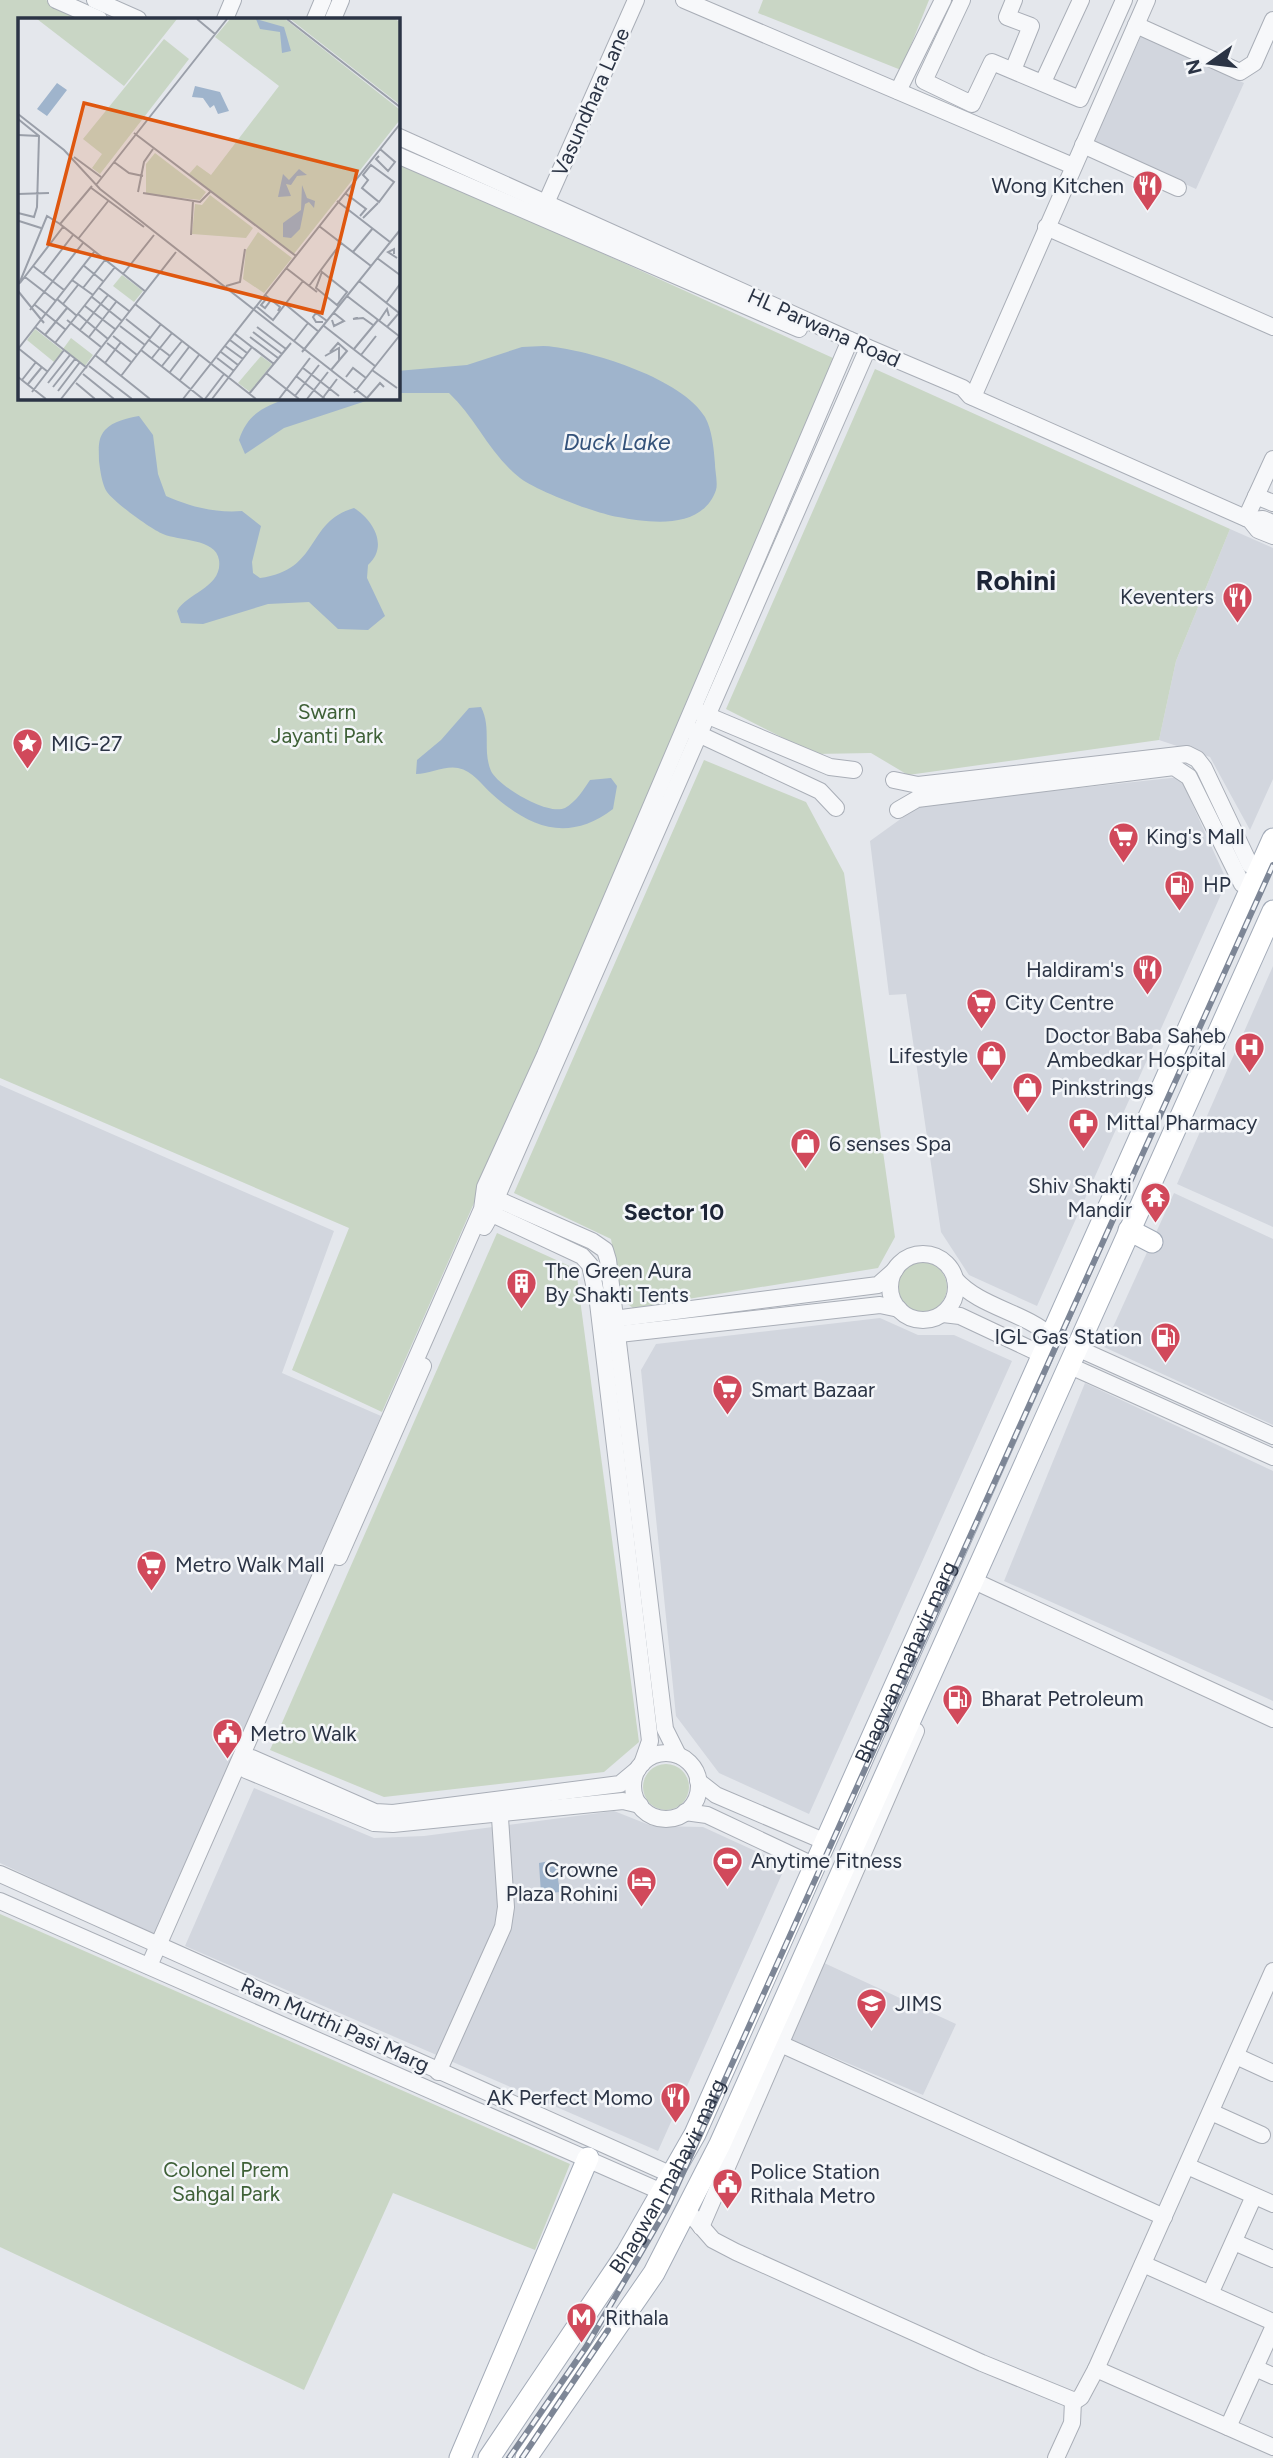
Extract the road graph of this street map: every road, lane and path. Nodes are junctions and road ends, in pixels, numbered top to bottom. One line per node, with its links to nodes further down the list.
1 (57, 0): 15 (street)
2 (95, 0): 16 (street)
3 (233, 0): 17 (street)
4 (323, 0): 18 (street)
5 (341, 0): 19 (street)
6 (636, 0): 30 (street, Vasundhara Lane)
7 (684, 0): 24 (street)
8 (943, 0): 24 (street)
9 (962, 0): 22 (street)
10 (1014, 0): 22 (street)
11 (1081, 0): 23 (street)
12 (1124, 0): 23 (street)
13 (1147, 0): 21 (street)
14 (1157, 0): 21 (street)
15 (97, 18)
16 (136, 18)
17 (225, 18)
18 (315, 18)
19 (332, 18)
20 (1273, 20): 21 (street)
21 (1140, 27): 26 (street)
22 (1013, 70): 23 (street)
23 (1042, 82)
24 (898, 91): 28 (street)
25 (399, 137): 30 (street, HL Parwana Road)
26 (1083, 145): 28 (street); 29 (street)
27 (399, 156): 33 (street)
28 (1073, 166): 31 (street)
29 (1178, 188)
30 (546, 203): 33 (street, HL Parwana Road)
31 (1046, 227): 32 (street); 35 (street)
32 (1273, 327)
33 (848, 345): 34 (street, HL Parwana Road); 42 (street)
34 (867, 353): 35 (street, HL Parwana Road); 42 (street)
35 (971, 397): 39 (street, HL Parwana Road)
36 (1273, 459): 37 (street)
37 (1256, 496): 38 (street); 39 (street)
38 (1273, 503)
39 (1248, 519): 40 (street, HL Parwana Road); 41 (street, HL Parwana Road)
40 (1273, 523)
41 (1273, 536)
42 (700, 712): 43 (street); 44 (street)
43 (692, 731): 46 (street); 52 (street)
44 (854, 770)
45 (894, 780): 49 (street)
46 (836, 808)
47 (898, 810): 50 (street)
48 (1273, 839): 60 (main road, Bhagwan mahavir marg)
49 (1250, 865)
50 (1242, 884)
51 (1273, 911): 53 (main road, Bhagwan mahavir marg)
52 (491, 1203): 59 (street); 70 (street); 80 (street)
53 (1129, 1230): 54 (main road); 61 (main road, Bhagwan mahavir marg)
54 (1152, 1242)
55 (895, 1270): 56 (street); 57 (street); 59 (street)
56 (955, 1279): 58 (street); 60 (street)
57 (899, 1309): 58 (street); 59 (street)
58 (943, 1314): 60 (street)
59 (609, 1328): 69 (street); 71 (street)
60 (1047, 1346): 66 (main road, Bhagwan mahavir marg)
61 (1073, 1357): 62 (street); 63 (street); 64 (main road, Bhagwan mahavir marg)
62 (1273, 1436)
63 (1273, 1457)
64 (972, 1580): 65 (main road, Bhagwan mahavir marg); 68 (street)
65 (925, 1687): 67 (main road, Bhagwan mahavir marg); 83 (street)
66 (885, 1709): 67 (main road); 76 (main road, Bhagwan mahavir marg)
67 (911, 1719): 83 (main road, Bhagwan mahavir marg)
68 (1273, 1719)
69 (678, 1755): 71 (street); 72 (street)
70 (249, 1764): 74 (street); 80 (street)
71 (640, 1767): 73 (street); 74 (street)
72 (698, 1781): 75 (street); 76 (street)
73 (640, 1805): 74 (street); 75 (street)
74 (499, 1807): 85 (street)
75 (685, 1812): 77 (street)
76 (826, 1842): 77 (main road, Bhagwan mahavir marg)
77 (815, 1866): 91 (main road, Bhagwan mahavir marg)
78 (0, 1874): 80 (street, Ram Murthi Pasi Marg)
79 (0, 1901): 81 (street, Ram Murthi Pasi Marg)
80 (164, 1947): 81 (street); 85 (street, Ram Murthi Pasi Marg)
81 (154, 1968): 89 (street, Ram Murthi Pasi Marg)
82 (1273, 1971): 84 (street)
83 (774, 2042): 94 (main road, Bhagwan mahavir marg); 95 (street); 96 (street)
84 (1236, 2056): 86 (street); 87 (street)
85 (438, 2072): 91 (street, Ram Murthi Pasi Marg)
86 (1273, 2073)
87 (1211, 2112): 88 (street); 90 (street)
88 (1262, 2135)
89 (588, 2158): 91 (street, Ram Murthi Pasi Marg); 109 (main road)
90 (1187, 2166): 92 (street); 95 (street)
91 (667, 2183): 110 (main road, Bhagwan mahavir marg)
92 (1254, 2196): 93 (street); 97 (street)
93 (1273, 2204)
94 (686, 2209): 96 (street); 111 (main road, Bhagwan mahavir marg)
95 (1164, 2217): 99 (street)
96 (701, 2227): 106 (street)
97 (1234, 2242): 98 (street); 100 (street)
98 (1273, 2259)
99 (1143, 2264): 100 (street); 104 (street)
100 (1210, 2294): 101 (street)
101 (1273, 2322)
102 (1273, 2328): 103 (street)
103 (1255, 2368): 105 (street); 107 (street)
104 (1096, 2369): 106 (street); 107 (street)
105 (1273, 2376)
106 (1073, 2401): 112 (street)
107 (1228, 2427): 108 (street)
108 (1273, 2447)
109 (460, 2458)
110 (489, 2458)
111 (526, 2458)
112 (1056, 2458)

